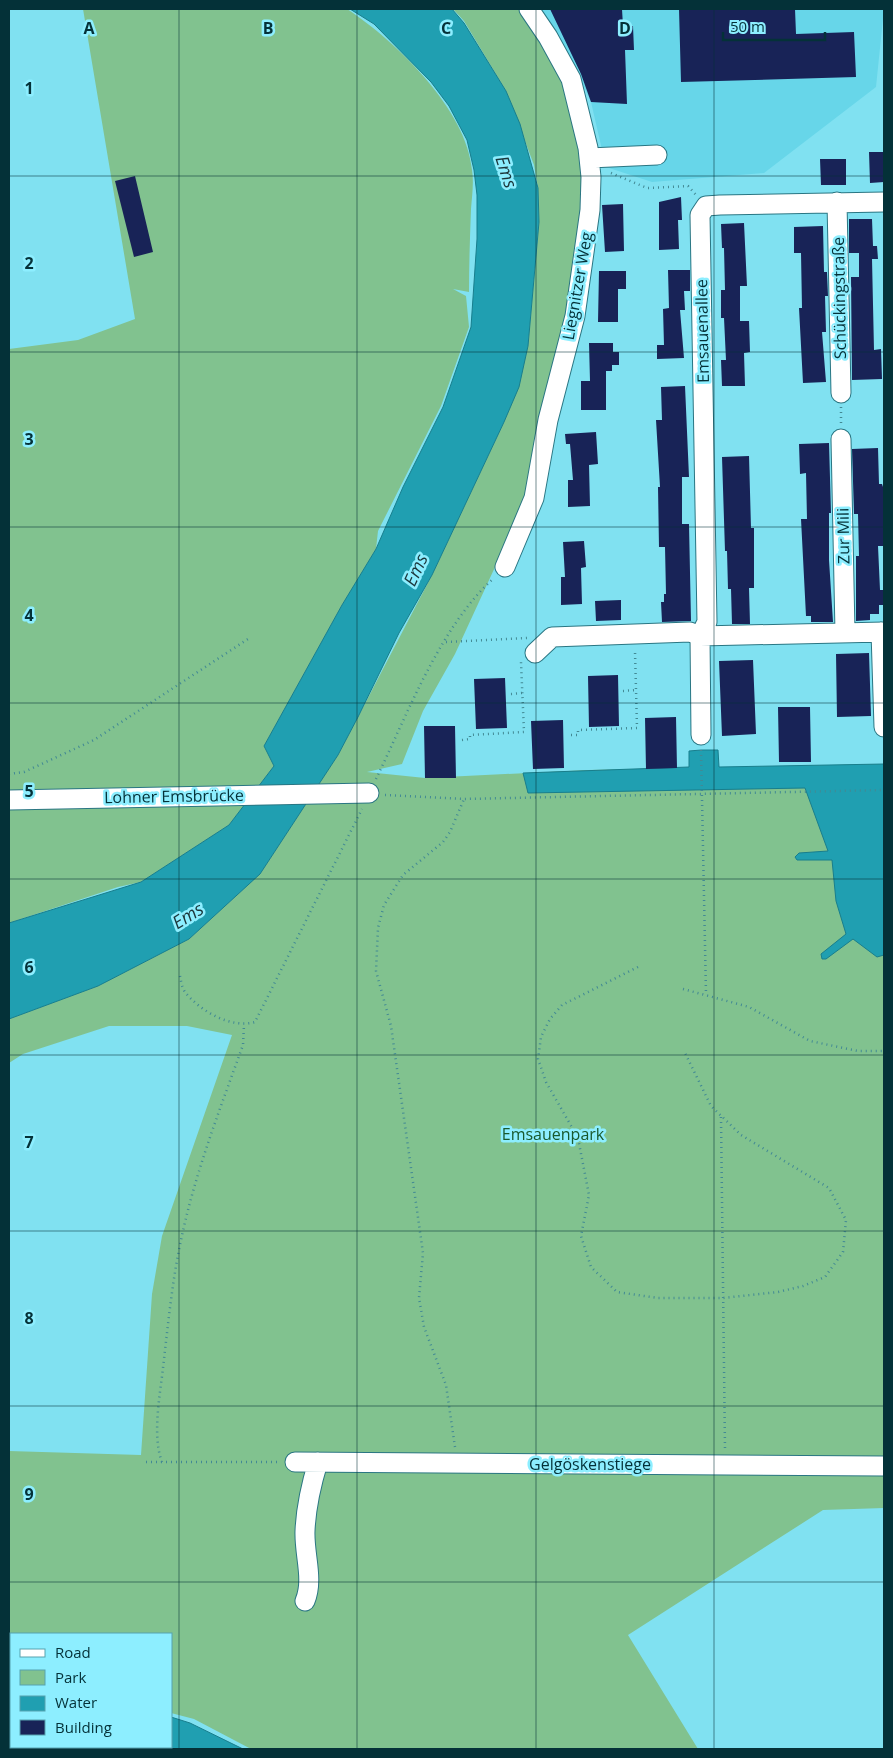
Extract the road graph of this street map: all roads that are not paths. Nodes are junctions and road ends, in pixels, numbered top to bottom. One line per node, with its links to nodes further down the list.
1 (529, 9): 3 (street, Liegnitzer Weg)
2 (658, 155): 3 (street)
3 (590, 162): 8 (street, Liegnitzer Weg)
4 (837, 202): 5 (street); 6 (street, Schückingstraße); 11 (street, Emsauenallee)
5 (884, 202)
6 (841, 393)
7 (841, 439): 9 (street, Zur Mili)
8 (505, 567)
9 (844, 632): 10 (street); 11 (street)
10 (883, 632): 13 (street)
11 (700, 636): 12 (street); 14 (street, Emsauenallee)
12 (535, 653)
13 (884, 727)
14 (701, 743)
15 (11, 800): 16 (street, Lohner Emsbrücke)
16 (366, 801)
17 (295, 1462): 18 (street, Gelgöskenstiege)
18 (318, 1462): 19 (street, Gelgöskenstiege); 20 (street)
19 (884, 1466)
20 (304, 1601)

